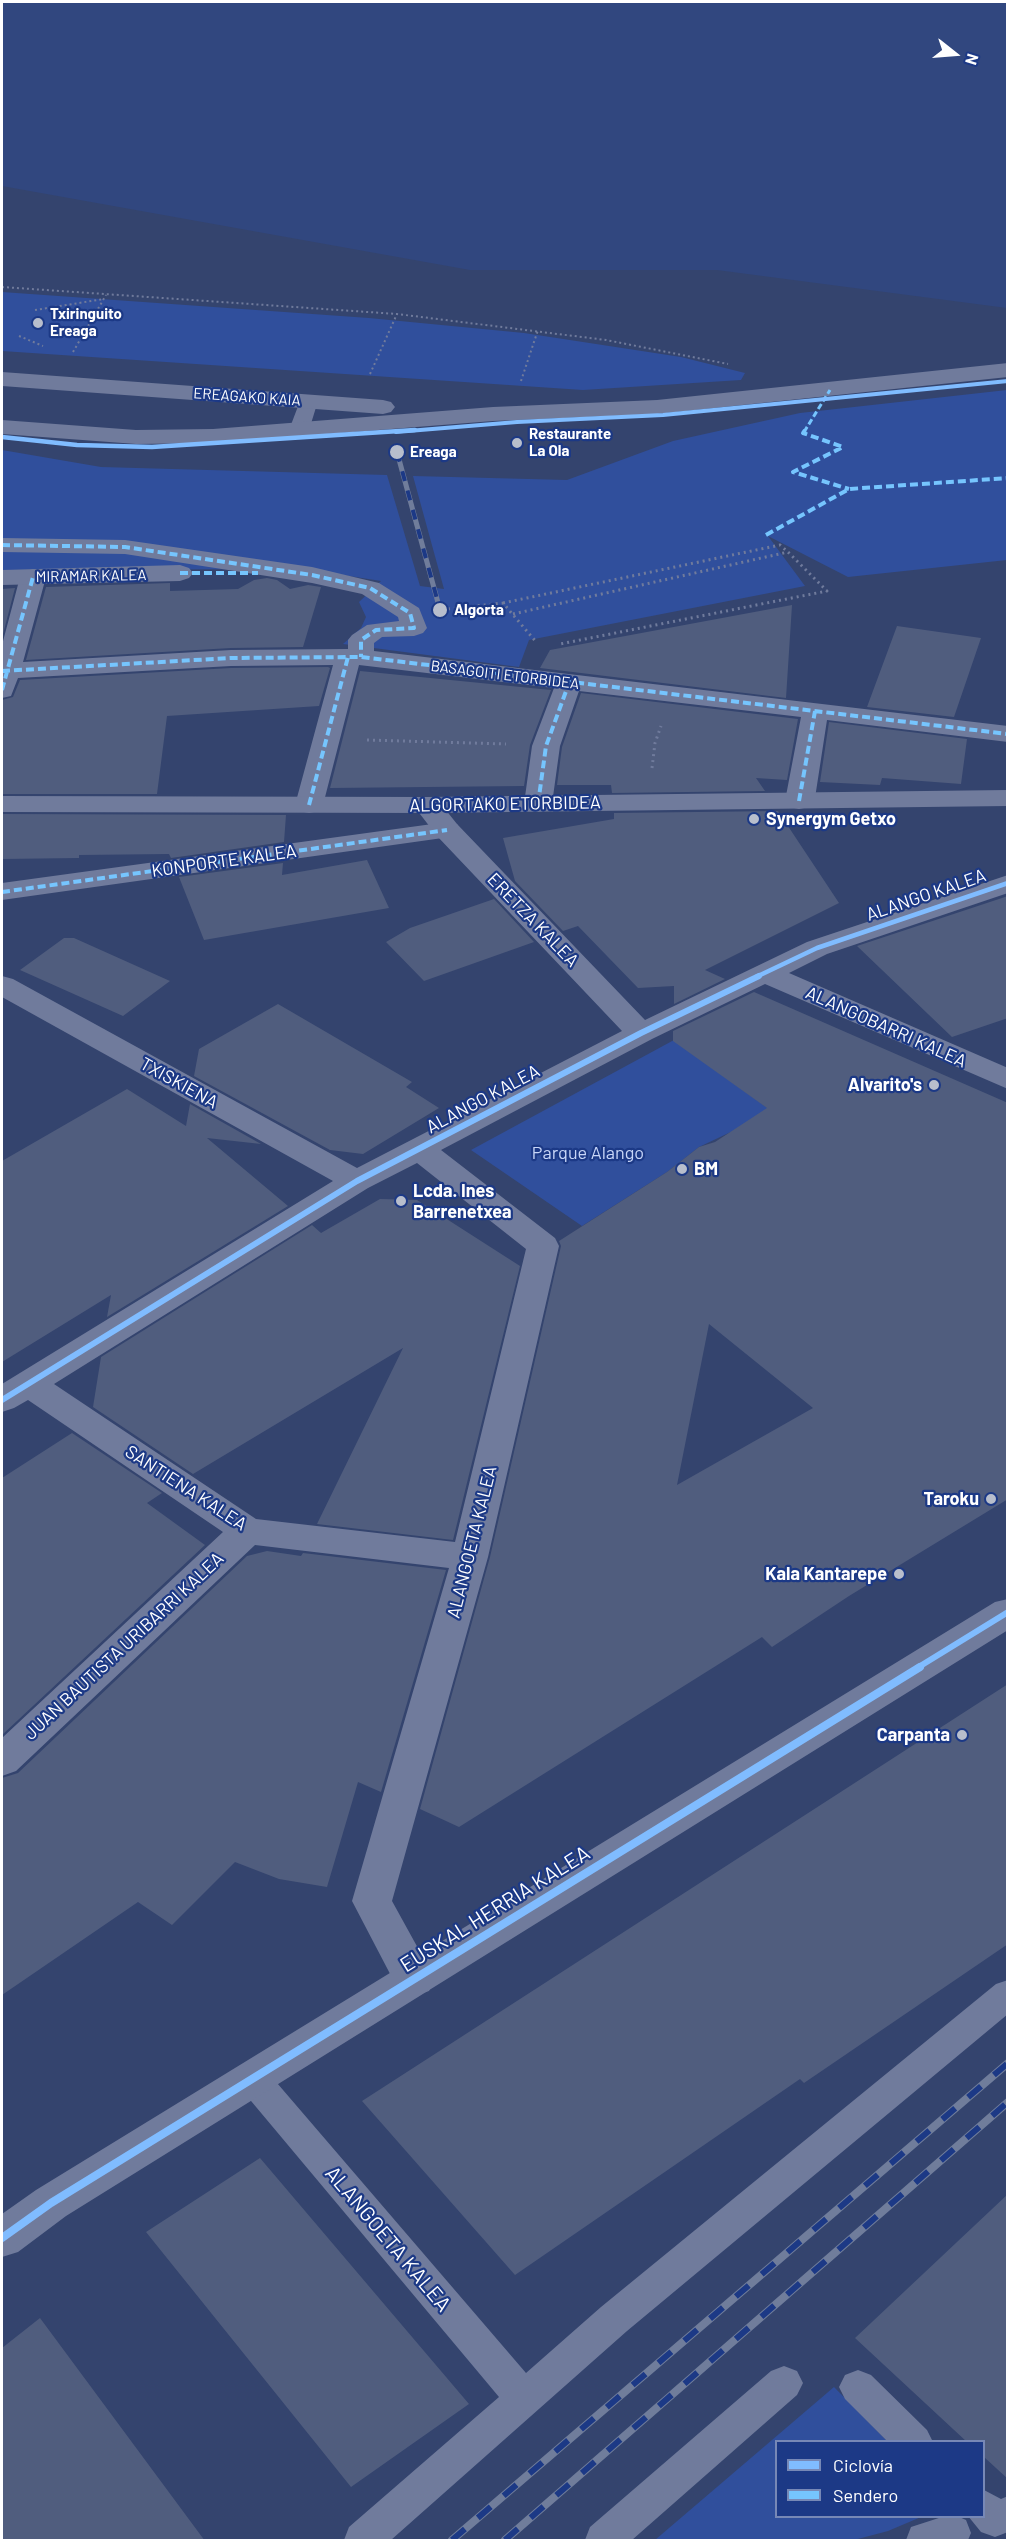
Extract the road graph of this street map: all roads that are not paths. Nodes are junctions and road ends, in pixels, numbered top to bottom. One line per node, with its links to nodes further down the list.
1 (1008, 370): 4 (street, EREAGAKO KAIA)
2 (2, 379): 3 (street, EREAGAKO KAIA)
3 (309, 401): 4 (street, EREAGAKO KAIA); 6 (lane)
4 (493, 414): 6 (street, EREAGAKO KAIA)
5 (2, 427): 6 (street, EREAGAKO KAIA)
6 (299, 430)
7 (2, 545): 8 (street)
8 (312, 575): 9 (street, MIRAMAR KALEA); 11 (street)
9 (33, 577): 10 (street, MIRAMAR KALEA); 12 (street)
10 (2, 578)
11 (355, 657): 12 (street, BASAGOITI ETORBIDEA); 13 (street, BASAGOITI ETORBIDEA); 20 (street)
12 (3, 677)
13 (569, 683): 14 (street, BASAGOITI ETORBIDEA); 19 (street)
14 (815, 711): 15 (street, BASAGOITI ETORBIDEA); 17 (street)
15 (1008, 734)
16 (1008, 798): 17 (street, ALGORTAKO ETORBIDEA)
17 (799, 801): 19 (street, ALGORTAKO ETORBIDEA)
18 (2, 804): 20 (street, ALGORTAKO ETORBIDEA)
19 (538, 804): 21 (street, ALGORTAKO ETORBIDEA)
20 (309, 805): 21 (street, ALGORTAKO ETORBIDEA)
21 (427, 805): 22 (street, ERETZA KALEA)
22 (447, 830): 24 (street, KONPORTE KALEA); 27 (street, ERETZA KALEA)
23 (1008, 883): 25 (street, ALANGO KALEA)
24 (2, 892)
25 (764, 974): 27 (street, ALANGO KALEA); 28 (street, ALANGOBARRI KALEA)
26 (2, 985): 30 (street, TXISKIENA)
27 (641, 1033): 29 (street, ALANGO KALEA)
28 (1008, 1080)
29 (419, 1149): 30 (street, ALANGO KALEA); 33 (street, ALANGOETA KALEA)
30 (357, 1181): 31 (street, ALANGO KALEA)
31 (15, 1391): 32 (street, SANTIENA KALEA)
32 (247, 1531): 33 (street, SANTIENA KALEA); 35 (street, JUAN BAUTISTA URIBARRI KALEA)
33 (470, 1557): 36 (street, ALANGOETA KALEA)
34 (1008, 1612): 36 (street, EUSKAL HERRIA KALEA)
35 (2, 1761)
36 (414, 1979): 38 (street, EUSKAL HERRIA KALEA)
37 (1008, 1994): 42 (lane)
38 (253, 2079): 39 (street, EUSKAL HERRIA KALEA); 42 (lane, ALANGOETA KALEA)
39 (2, 2238)
40 (784, 2383): 47 (lane)
41 (858, 2387): 43 (lane)
42 (524, 2399): 46 (lane)
43 (912, 2440)
44 (985, 2509): 45 (lane)
45 (1008, 2514)
46 (363, 2541)
47 (604, 2541)

